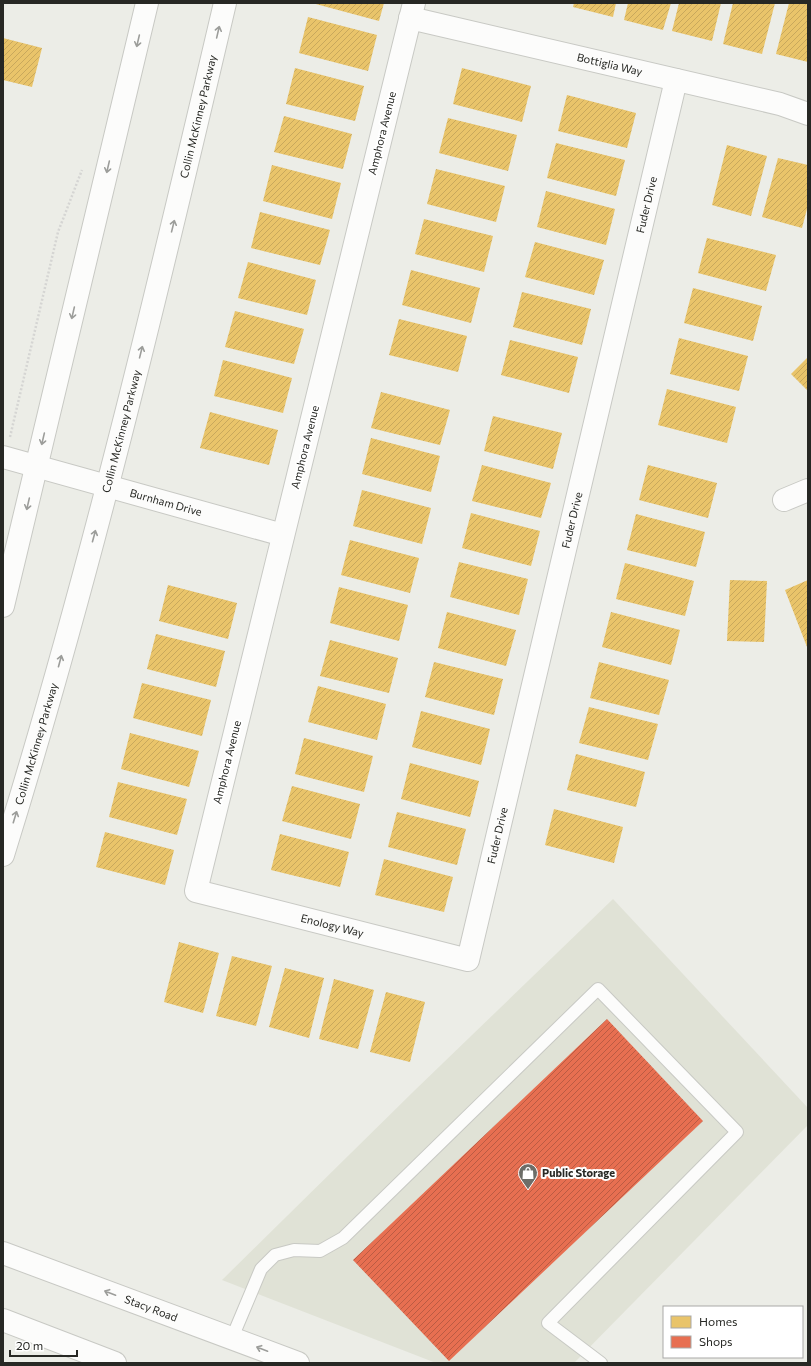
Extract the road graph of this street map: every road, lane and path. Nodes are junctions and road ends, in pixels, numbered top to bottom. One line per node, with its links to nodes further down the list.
1 (147, 3): 8 (street, one-way to 8)
2 (225, 3): 9 (street, Collin McKinney Parkway, one-way to 2)
3 (412, 11): 4 (street, Bottiglia Way); 12 (street, Amphora Avenue)
4 (676, 80): 5 (street, Bottiglia Way); 16 (street, Fuder Drive)
5 (808, 114)
6 (82, 170): 7 (path)
7 (4, 457): 8 (street, Burnham Drive)
8 (37, 466): 9 (street, Burnham Drive); 13 (street, one-way to 13)
9 (108, 485): 12 (street, Burnham Drive); 14 (street, Collin McKinney Parkway, one-way to 9)
10 (808, 490): 11 (street)
11 (784, 500)
12 (283, 535): 15 (street, Amphora Avenue)
13 (3, 606)
14 (3, 855)
15 (196, 891): 16 (street, Enology Way)
16 (468, 960)
17 (3, 1253): 19 (street, Stacy Road, one-way to 17)
18 (3, 1320): 20 (street)
19 (232, 1338): 21 (street, Stacy Road, one-way to 19); 22 (lane)
20 (115, 1363)
21 (298, 1363)
22 (601, 1363)

